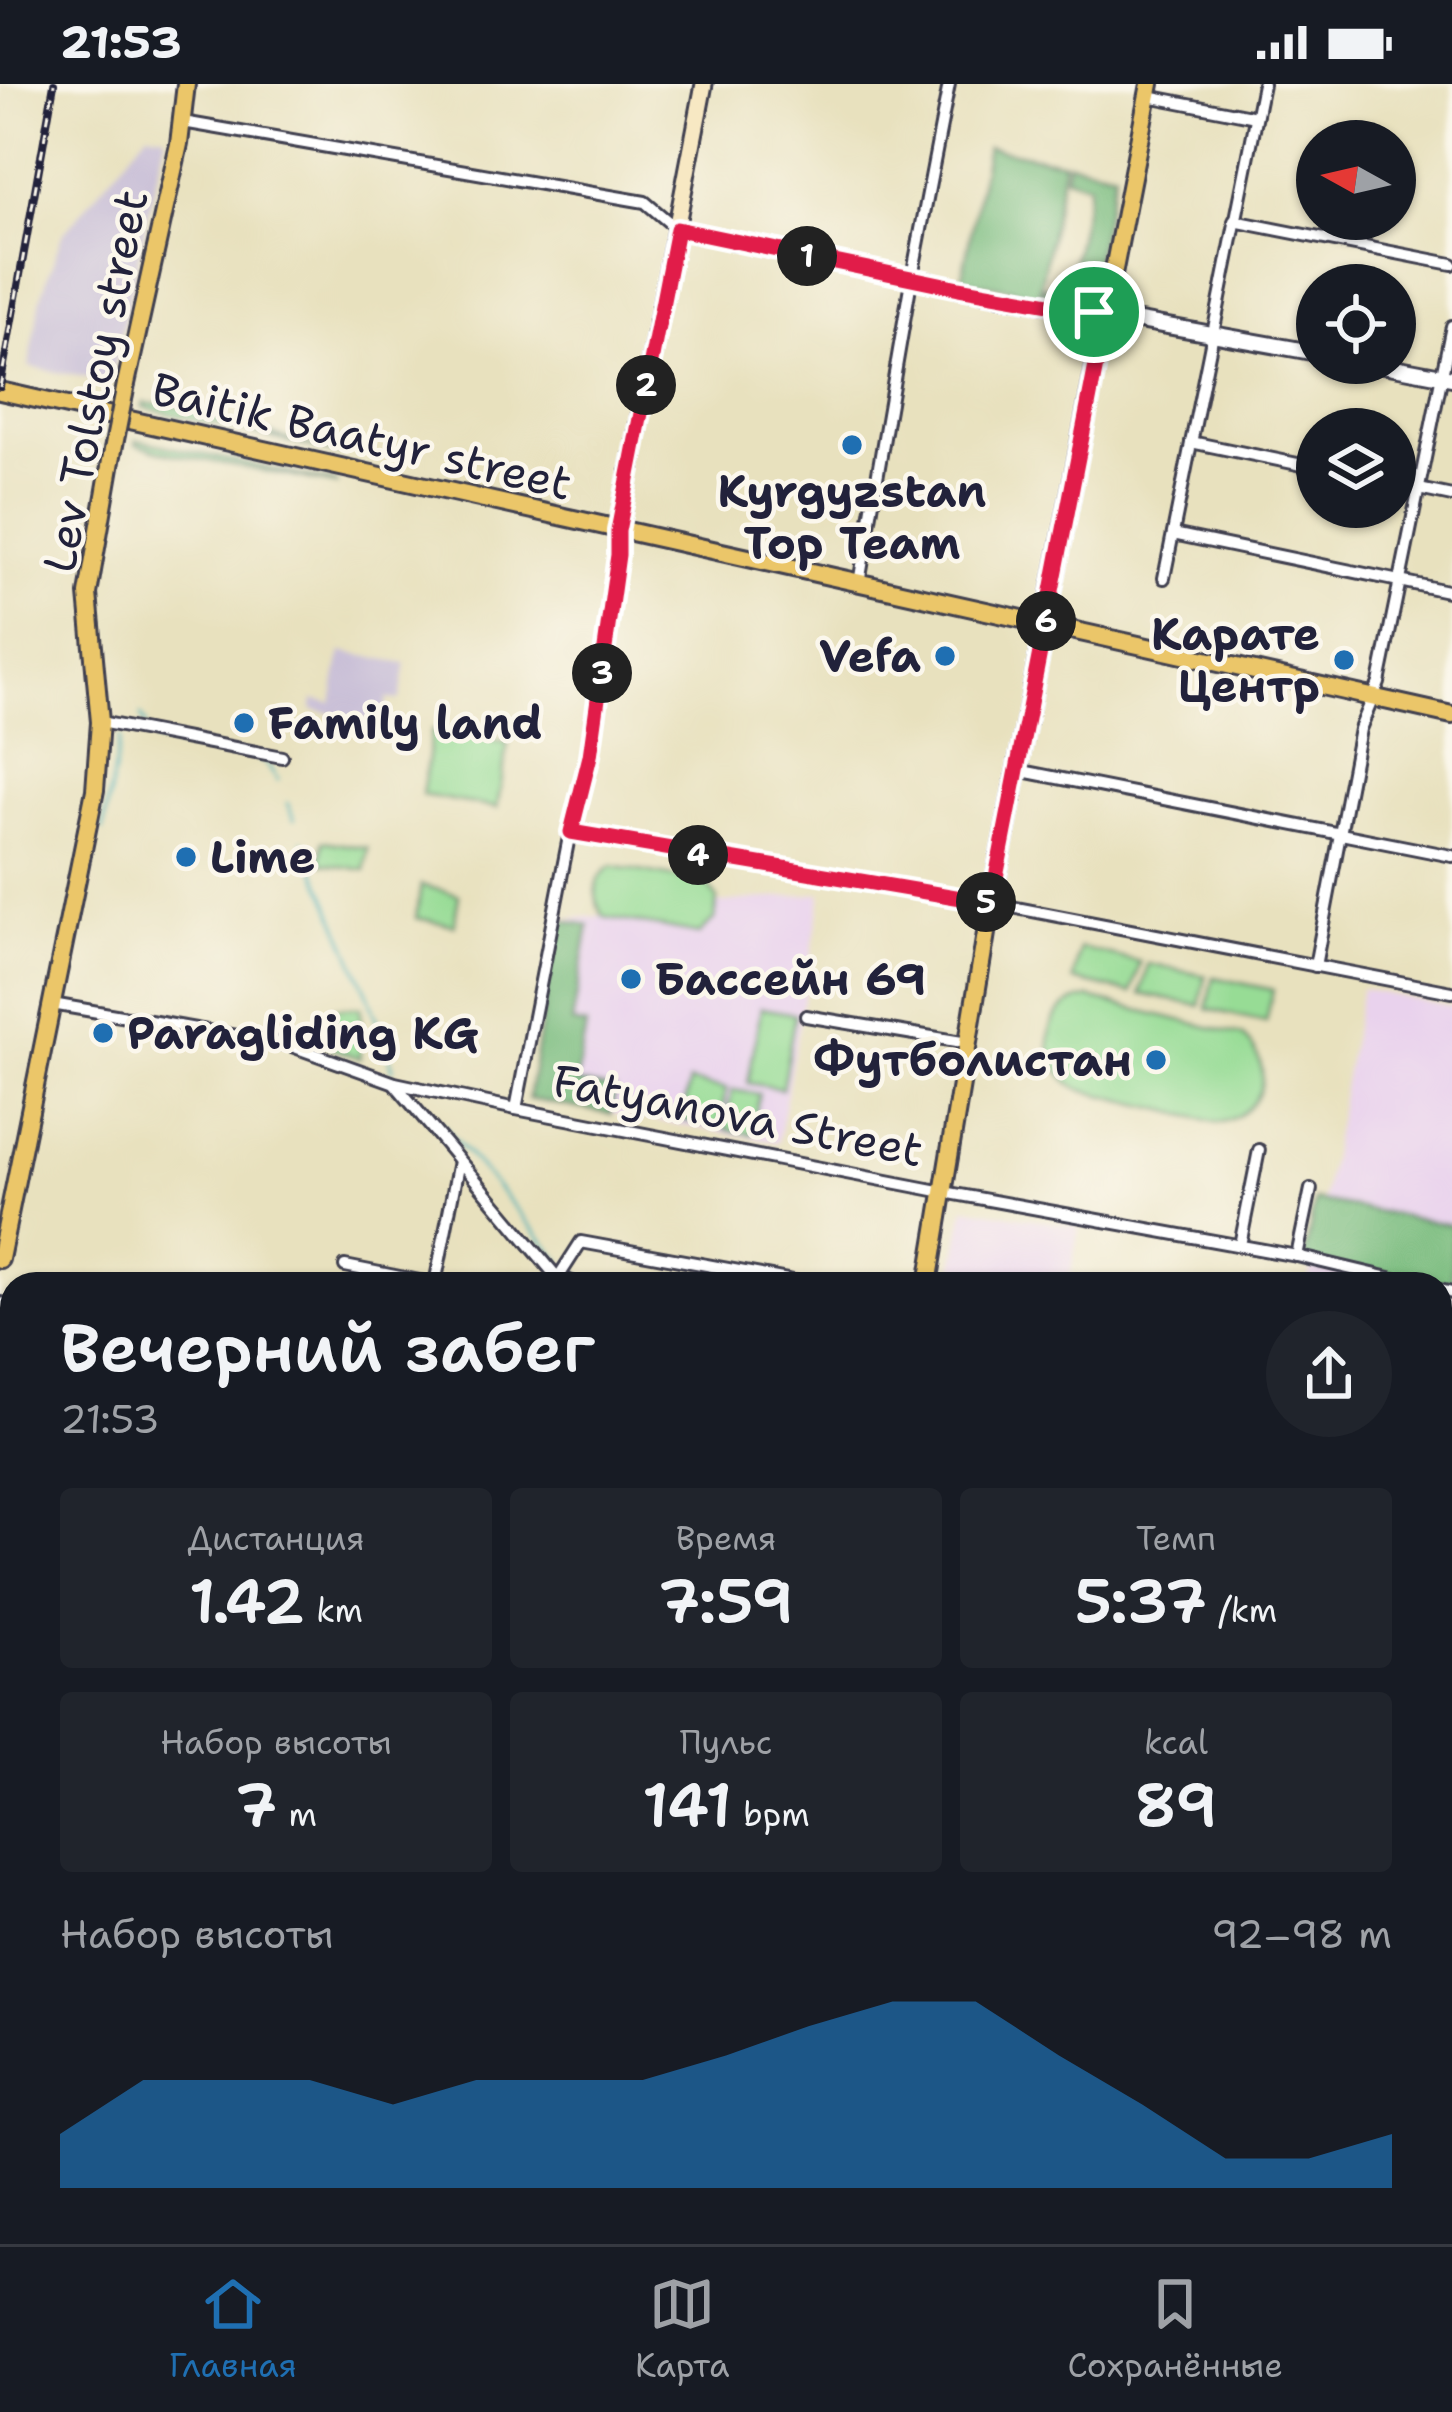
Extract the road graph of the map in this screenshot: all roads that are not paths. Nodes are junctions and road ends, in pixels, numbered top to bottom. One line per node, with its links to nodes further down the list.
1 (186, 84): 7 (main road, Lev Tolstoy street)
2 (704, 84): 9 (main road)
3 (949, 84): 11 (street)
4 (1263, 84): 6 (street)
5 (1149, 90): 6 (street); 12 (main road)
6 (1256, 117): 8 (street)
7 (183, 122): 9 (street); 35 (main road, Lev Tolstoy street, bridge)
8 (1234, 221): 10 (street); 14 (street)
9 (677, 229): 11 (street); 26 (main road)
10 (1452, 264)
11 (911, 278): 12 (street); 30 (street)
12 (1106, 314): 14 (street); 32 (main road)
13 (1452, 326): 17 (street)
14 (1212, 334): 15 (street); 21 (street)
15 (1296, 349)
16 (1416, 371): 17 (street)
17 (1447, 377): 24 (street)
18 (0, 391): 20 (main road, Baitik Baatyr street)
19 (0, 403): 20 (main road, Baitik Baatyr street)
20 (99, 414): 26 (main road, Baitik Baatyr street)
21 (1191, 442): 22 (street); 27 (street)
22 (1296, 464)
23 (1416, 488): 24 (street)
24 (1419, 489): 25 (street); 29 (street)
25 (1452, 496)
26 (618, 531): 30 (main road, Baitik Baatyr street); 38 (street)
27 (1173, 534): 28 (street); 29 (street)
28 (1164, 578)
29 (1400, 581): 31 (street); 33 (street)
30 (860, 583): 32 (main road, Baitik Baatyr street)
31 (1452, 592)
32 (1045, 626): 33 (main road, Baitik Baatyr street); 37 (main road)
33 (1374, 698): 34 (main road, Baitik Baatyr street); 39 (street)
34 (1452, 716)
35 (100, 722): 36 (street); 44 (main road, Lev Tolstoy street)
36 (282, 758)
37 (1017, 770): 39 (street); 41 (main road)
38 (571, 832): 41 (street); 48 (street)
39 (1338, 832): 40 (street); 42 (street)
40 (1452, 856)
41 (991, 903): 42 (street); 46 (main road)
42 (1315, 966): 43 (street)
43 (1452, 992)
44 (52, 1004): 47 (street, Fatyanova Street); 55 (main road, Lev Tolstoy street)
45 (806, 1016): 46 (street)
46 (968, 1043): 52 (main road)
47 (395, 1083): 48 (street, Fatyanova Street); 50 (street)
48 (516, 1108): 52 (street, Fatyanova Street)
49 (1259, 1150): 53 (street)
50 (459, 1161): 58 (street); 59 (street)
51 (1311, 1189): 54 (street)
52 (944, 1192): 53 (street, Fatyanova Street); 62 (main road)
53 (1240, 1245): 54 (street, Fatyanova Street)
54 (1297, 1256): 63 (street, Fatyanova Street)
55 (0, 1259)
56 (345, 1266): 57 (street)
57 (375, 1272)
58 (437, 1272)
59 (549, 1272)
60 (560, 1272): 61 (street)
61 (744, 1272)
62 (930, 1272)
63 (1364, 1272)

